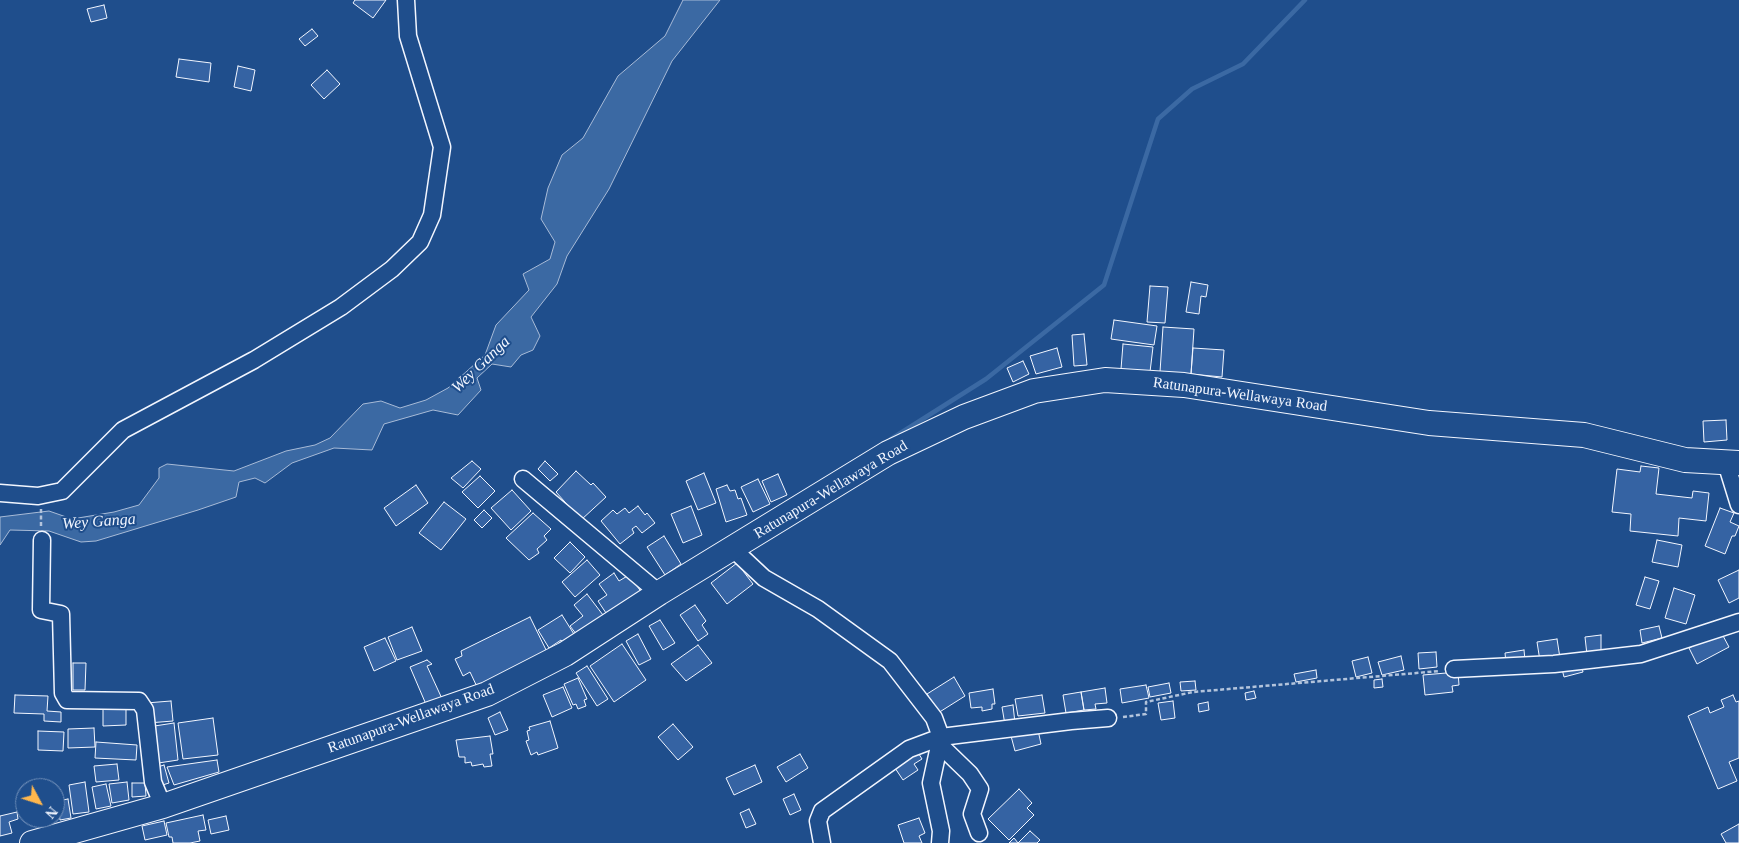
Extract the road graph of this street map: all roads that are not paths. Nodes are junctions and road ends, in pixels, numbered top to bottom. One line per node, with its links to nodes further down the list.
1 (406, 0): 4 (street)
2 (1732, 463): 5 (street); 7 (highway, Ratunapura-Wellawaya Road)
3 (523, 480): 8 (street)
4 (0, 493)
5 (1739, 504)
6 (42, 540): 13 (street)
7 (733, 549): 8 (highway, Ratunapura-Wellawaya Road); 12 (street)
8 (658, 593): 13 (highway, Ratunapura-Wellawaya Road)
9 (1739, 622): 10 (street)
10 (1454, 670)
11 (1108, 718): 12 (street)
12 (940, 740): 14 (street); 16 (street); 17 (street)
13 (162, 806): 15 (highway, Ratunapura-Wellawaya Road)
14 (979, 833)
15 (32, 843)
16 (822, 843)
17 (940, 843)

